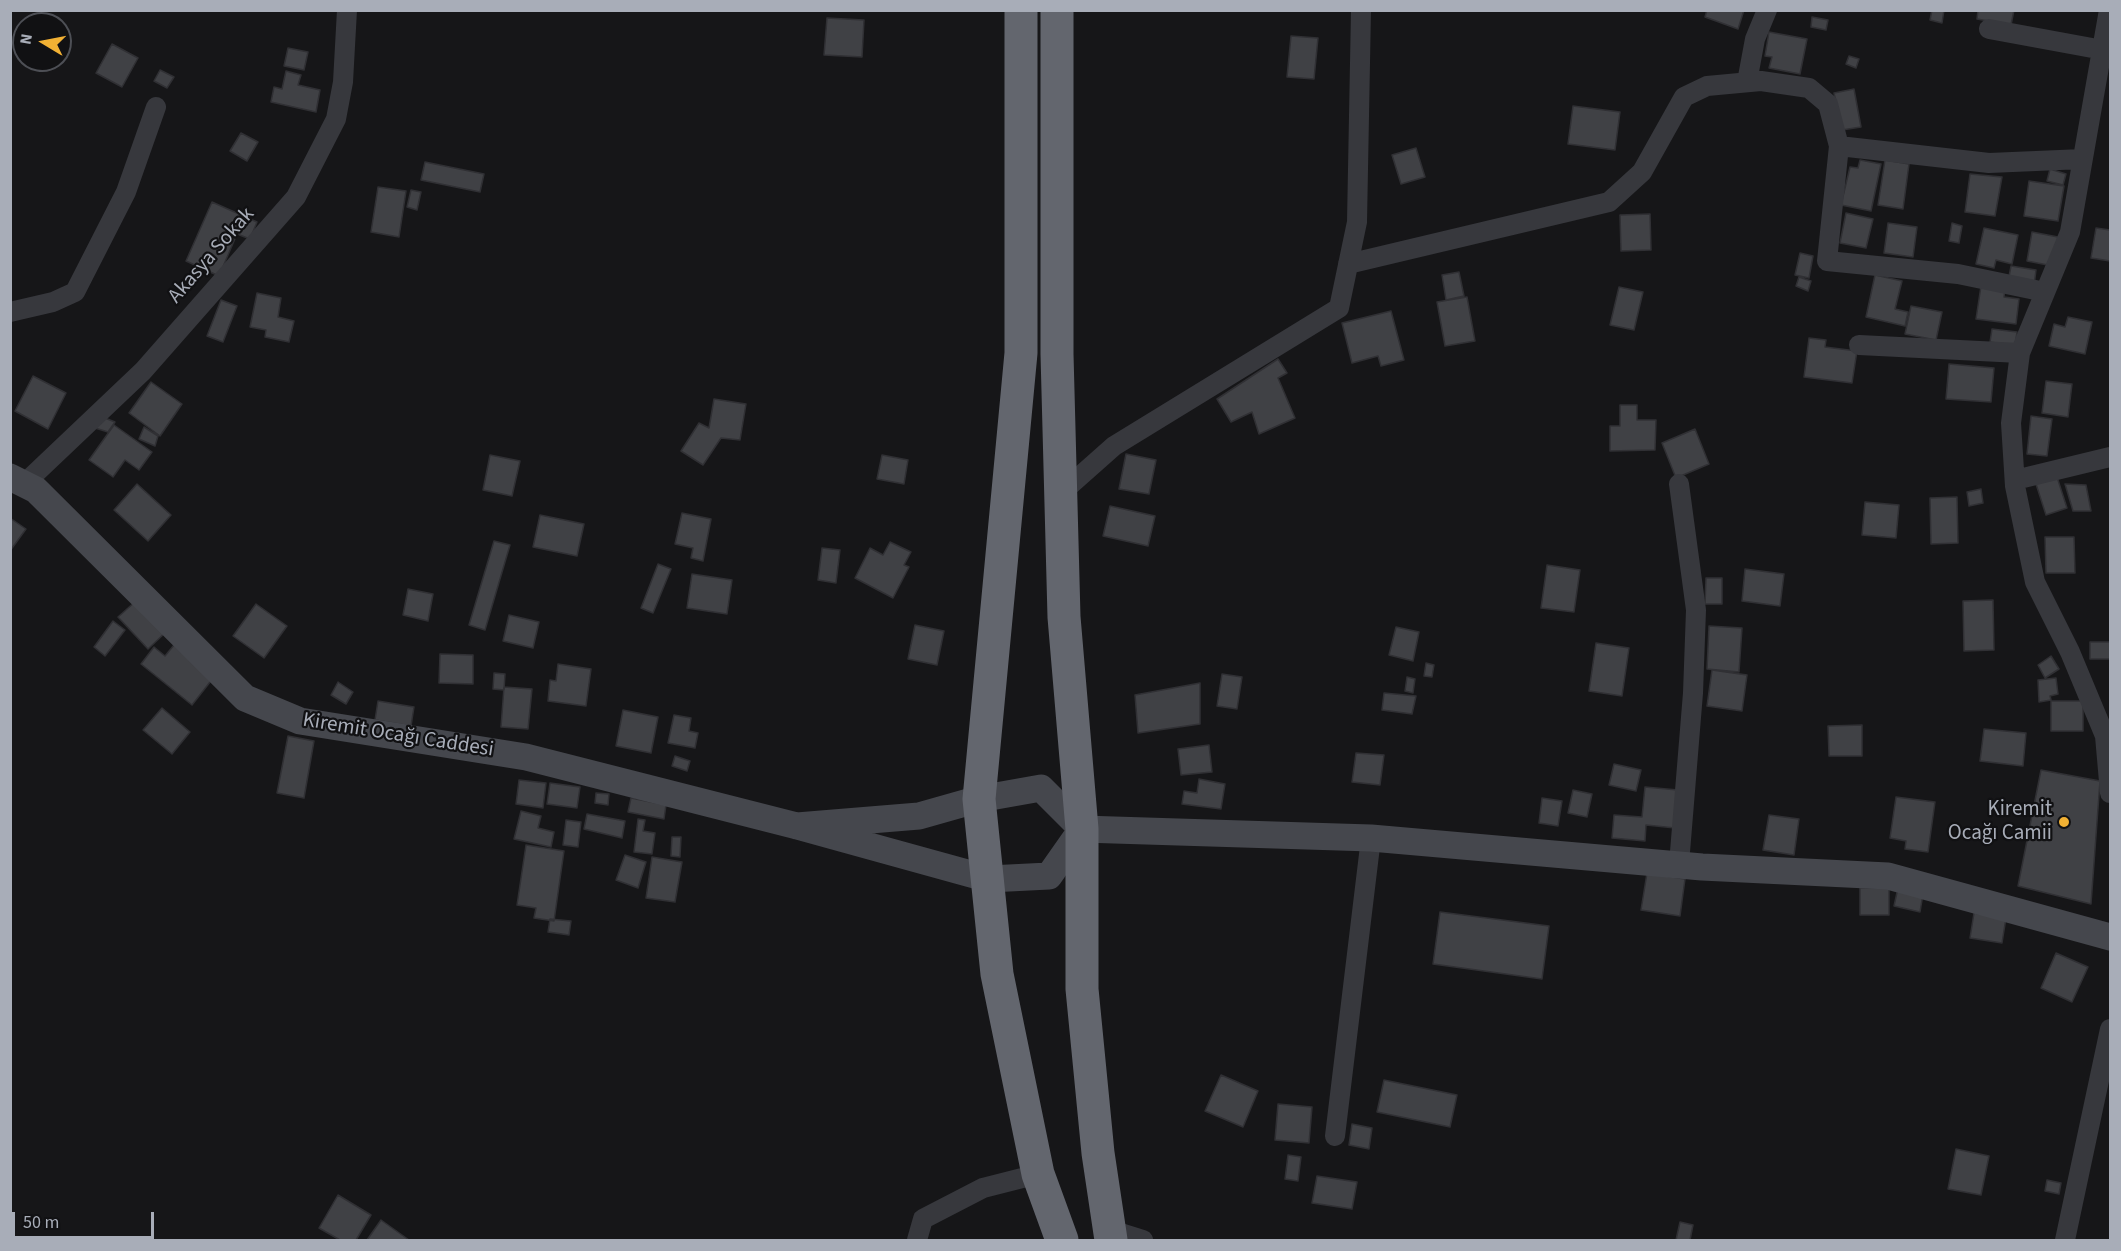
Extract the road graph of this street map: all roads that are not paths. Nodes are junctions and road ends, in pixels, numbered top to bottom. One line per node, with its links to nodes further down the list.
1 (347, 10): 19 (street, Akasya Sokak)
2 (1020, 10): 25 (highway)
3 (1057, 10): 22 (highway)
4 (1361, 10): 13 (street)
5 (1767, 10): 9 (street)
6 (2109, 10): 8 (street)
7 (1989, 29): 8 (street)
8 (2103, 50): 12 (street)
9 (1748, 82): 11 (street); 13 (street)
10 (156, 107): 15 (street)
11 (1839, 146): 12 (street); 14 (street)
12 (2083, 159): 14 (street)
13 (1348, 264): 22 (street)
14 (2045, 292): 17 (street)
15 (10, 312)
16 (1859, 345): 17 (street)
17 (2020, 352): 20 (street)
18 (2110, 457): 20 (street)
19 (17, 480): 26 (street, Kiremit Ocağı Caddesi)
20 (2015, 480): 23 (street)
21 (1679, 484): 29 (street)
22 (1061, 493): 27 (highway)
23 (2108, 746): 24 (street)
24 (2110, 794)
25 (979, 798): 26 (street); 27 (street); 30 (highway)
26 (797, 826): 30 (street, Kiremit Ocağı Caddesi)
27 (1082, 829): 28 (street); 30 (street, Kiremit Ocağı Caddesi); 35 (highway)
28 (1371, 838): 29 (street); 33 (street)
29 (1679, 864): 31 (street)
30 (989, 879): 34 (highway)
31 (2110, 937)
32 (2110, 1029): 39 (street)
33 (1335, 1136)
34 (1038, 1174): 36 (street); 37 (highway)
35 (1110, 1235): 38 (street)
36 (917, 1240)
37 (1062, 1240)
38 (1143, 1240)
39 (2065, 1240)

